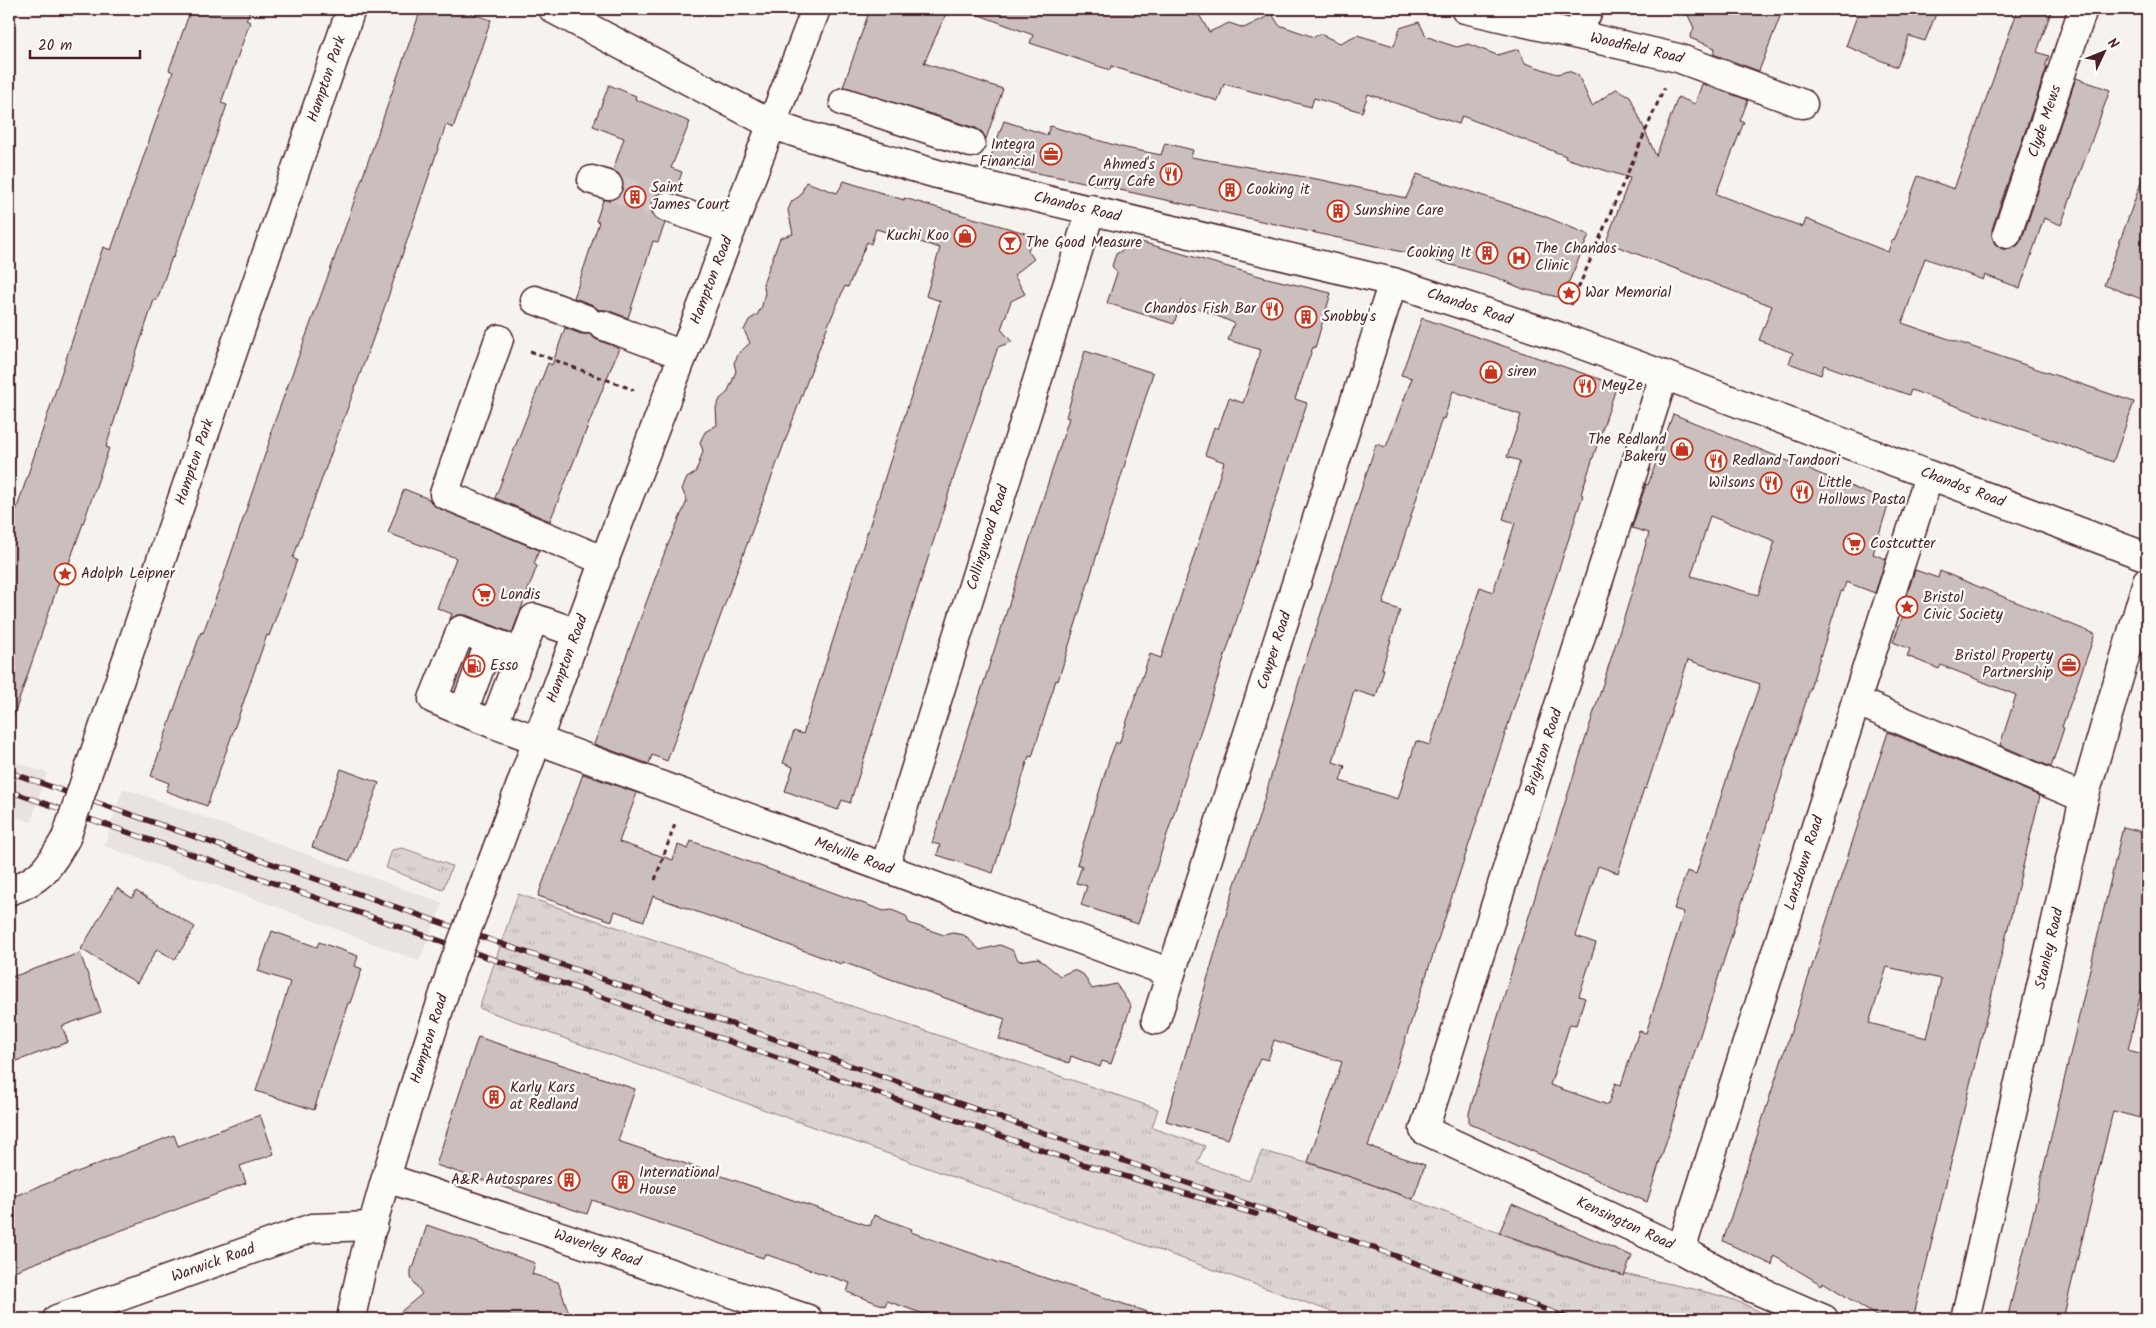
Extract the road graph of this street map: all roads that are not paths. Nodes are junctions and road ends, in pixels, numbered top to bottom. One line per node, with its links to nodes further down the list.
1 (350, 9): 32 (street, Hampton Park, bridge)
2 (816, 9): 10 (street, Hampton Road)
3 (1465, 9): 7 (street, Woodfield Road)
4 (1588, 9): 7 (street)
5 (2083, 9): 15 (street, Clyde Mews)
6 (559, 10): 10 (street)
7 (1577, 34): 9 (street, Woodfield Road)
8 (844, 102): 11 (street)
9 (1803, 104)
10 (771, 124): 11 (street, Chandos Road); 14 (street, Hampton Road)
11 (937, 174): 13 (street, Chandos Road)
12 (666, 207): 14 (street)
13 (1091, 209): 16 (street, Chandos Road); 31 (street, Collingwood Road)
14 (731, 230): 19 (street, Hampton Road)
15 (2007, 234)
16 (1393, 282): 20 (street, Chandos Road); 33 (street, Cowper Road)
17 (535, 300): 19 (street)
18 (499, 339): 23 (street)
19 (683, 355): 23 (street, Hampton Road)
20 (1664, 374): 21 (street, Chandos Road); 35 (street, Brighton Road)
21 (1929, 476): 22 (street, Chandos Road); 27 (street, Lansdown Road)
22 (2147, 558)
23 (605, 561): 25 (street, Hampton Road)
24 (2147, 581): 30 (street, Stanley Road)
25 (577, 633): 26 (street); 29 (street, Hampton Road)
26 (520, 653): 28 (street); 28 (street, Melville Road)
27 (1856, 701): 30 (street); 38 (street, Lansdown Road)
28 (494, 724): 29 (street, Melville Road)
29 (537, 740): 31 (street, Melville Road); 36 (street, Hampton Road, bridge)
30 (2084, 798): 43 (street, Stanley Road)
31 (885, 866): 33 (street, Melville Road)
32 (9, 891)
33 (1171, 973): 34 (street, Cowper Road)
34 (1156, 1020)
35 (1424, 1130): 38 (street, Kensington Road)
36 (387, 1178): 37 (street, Hampton Road); 41 (street, Waverley Road)
37 (373, 1226): 39 (street, Warwick Road); 40 (street, Hampton Road)
38 (1682, 1250): 42 (street, Kensington Road)
39 (57, 1319)
40 (351, 1319)
41 (808, 1319)
42 (1824, 1319)
43 (1966, 1319)

